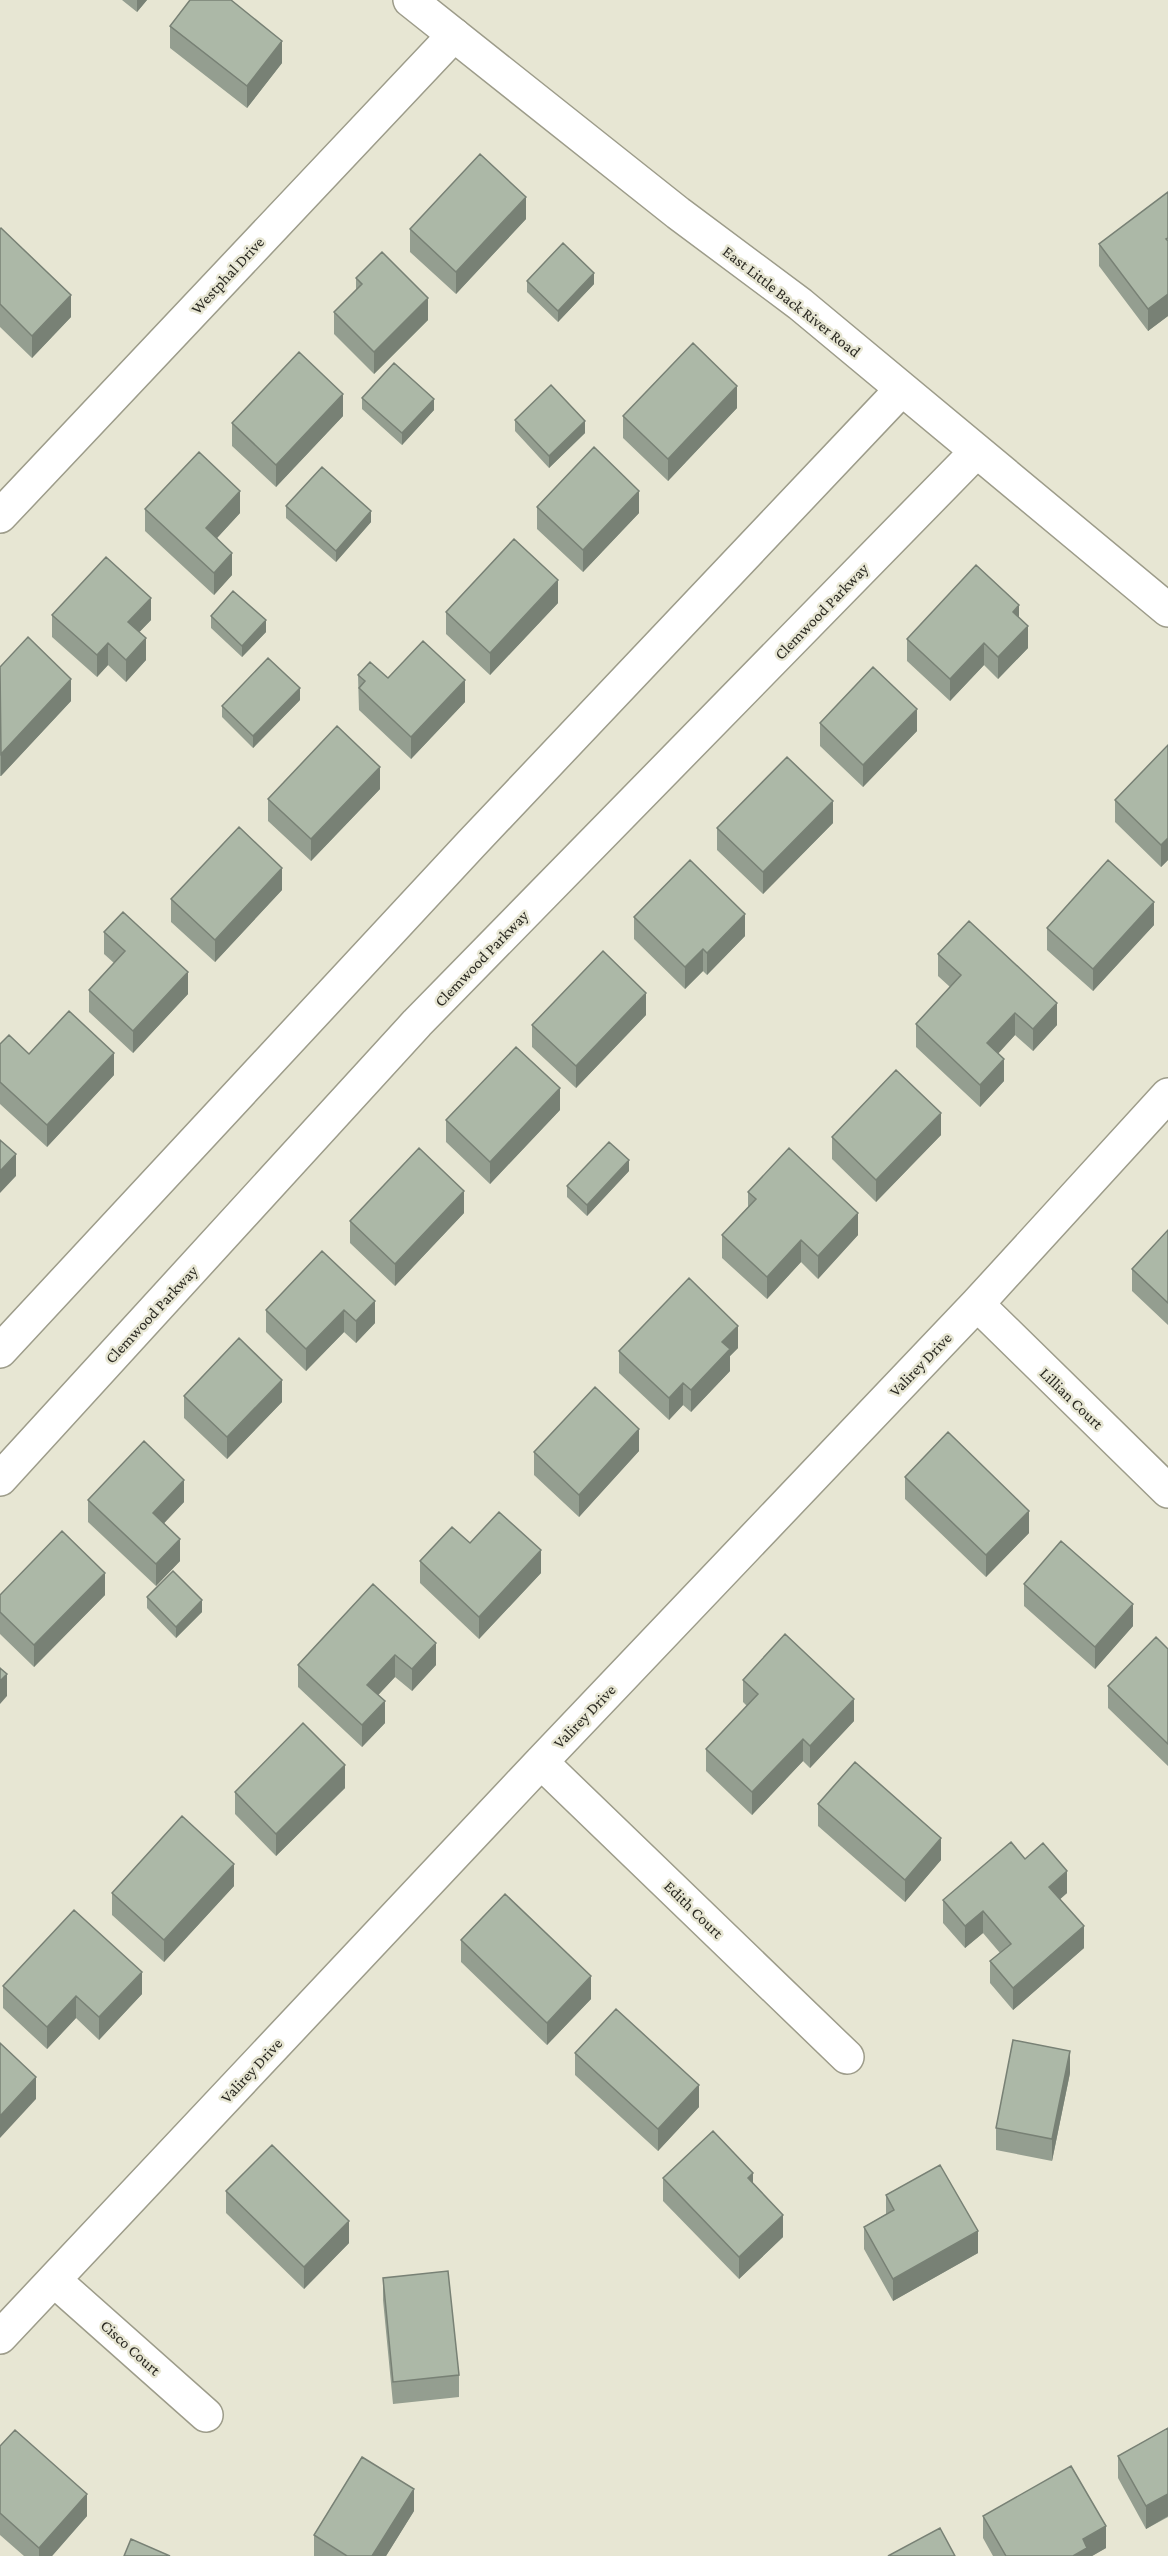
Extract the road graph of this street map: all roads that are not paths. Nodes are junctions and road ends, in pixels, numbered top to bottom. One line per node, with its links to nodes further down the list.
1 (410, 0): 2 (street, East Little Back River Road)
2 (454, 35): 3 (street, East Little Back River Road); 5 (street, Westphal Drive)
3 (902, 389): 4 (street, East Little Back River Road); 9 (street)
4 (977, 451): 6 (street, East Little Back River Road); 10 (street, Clemwood Parkway)
5 (5, 500)
6 (1168, 610)
7 (1168, 1095): 8 (street, Valirey Drive)
8 (977, 1304): 11 (street, Lillian Court); 12 (street, Valirey Drive)
9 (0, 1351)
10 (0, 1479)
11 (1168, 1491)
12 (541, 1762): 13 (street, Edith Court); 14 (street, Valirey Drive)
13 (847, 2057)
14 (54, 2280): 15 (street, Valirey Drive); 16 (street, Cisco Court)
15 (2, 2330)
16 (206, 2415)

